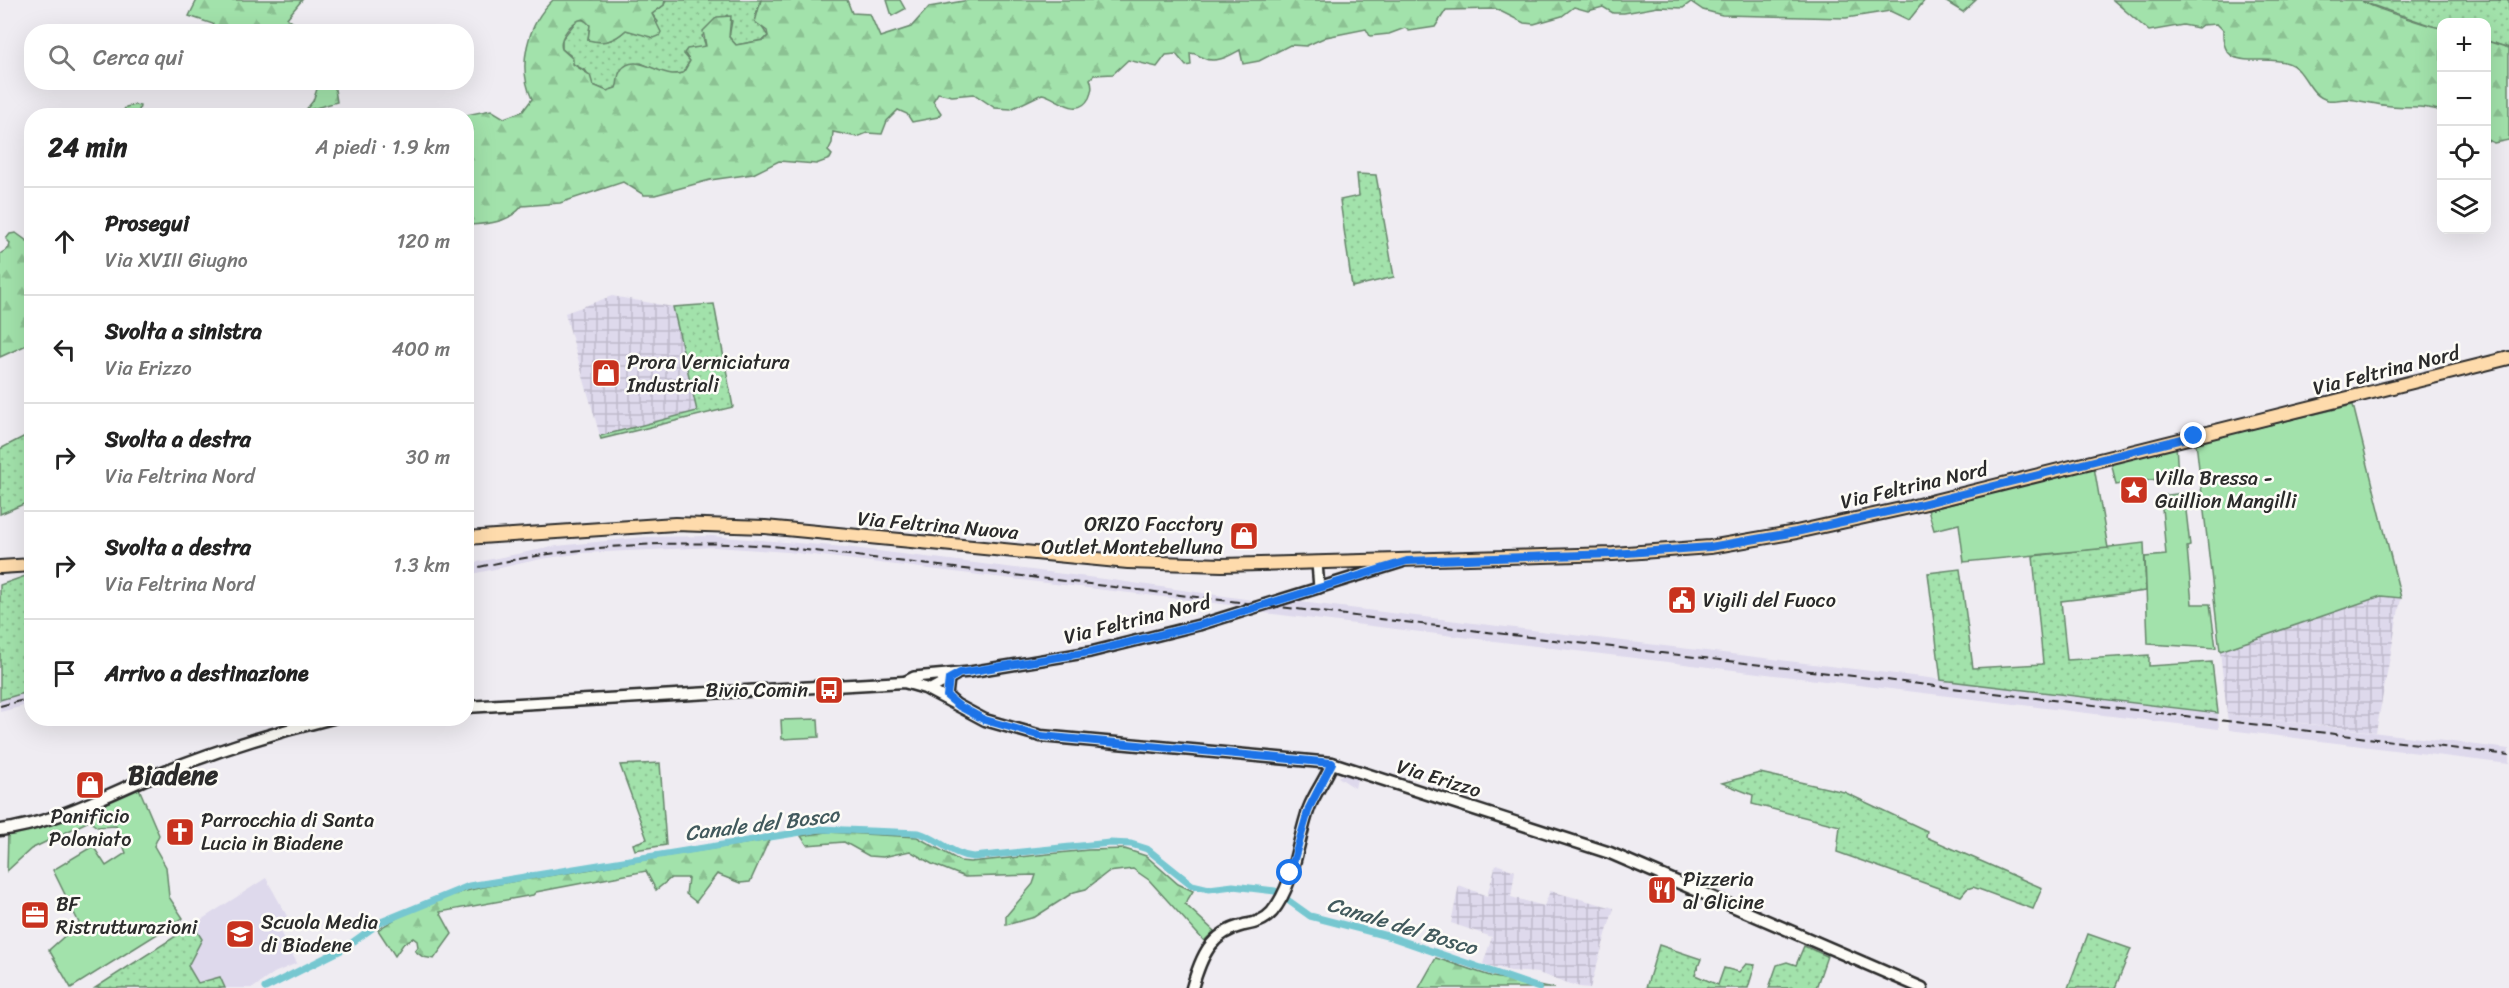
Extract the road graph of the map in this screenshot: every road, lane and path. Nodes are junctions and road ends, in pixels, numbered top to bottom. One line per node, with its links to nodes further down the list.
1 (2509, 358): 3 (main road, Via Feltrina Nord)
2 (474, 538): 4 (main road, Via Feltrina Nuova)
3 (1407, 561): 4 (main road, Via Feltrina Nuova); 7 (street, Via Feltrina Nord)
4 (1317, 563): 7 (street)
5 (24, 566): 6 (main road)
6 (0, 567)
7 (1319, 588): 8 (street, Via Feltrina Nord)
8 (960, 673): 9 (street, Via Feltrina Nord); 10 (street, Via Feltrina Nord)
9 (932, 675): 11 (street, Via Feltrina Nord); 12 (street)
10 (949, 679): 12 (street, Via Feltrina Nord); 13 (street)
11 (904, 682): 12 (main road, Via Erizzo); 14 (main road, Via Feltrina Nord)
12 (927, 689): 13 (main road, Via Erizzo)
13 (959, 706): 16 (main road, Via Erizzo)
14 (474, 707)
15 (302, 726): 17 (main road)
16 (1332, 763): 18 (main road); 19 (main road, Via Erizzo)
17 (0, 830)
18 (1192, 988)
19 (1922, 988)

